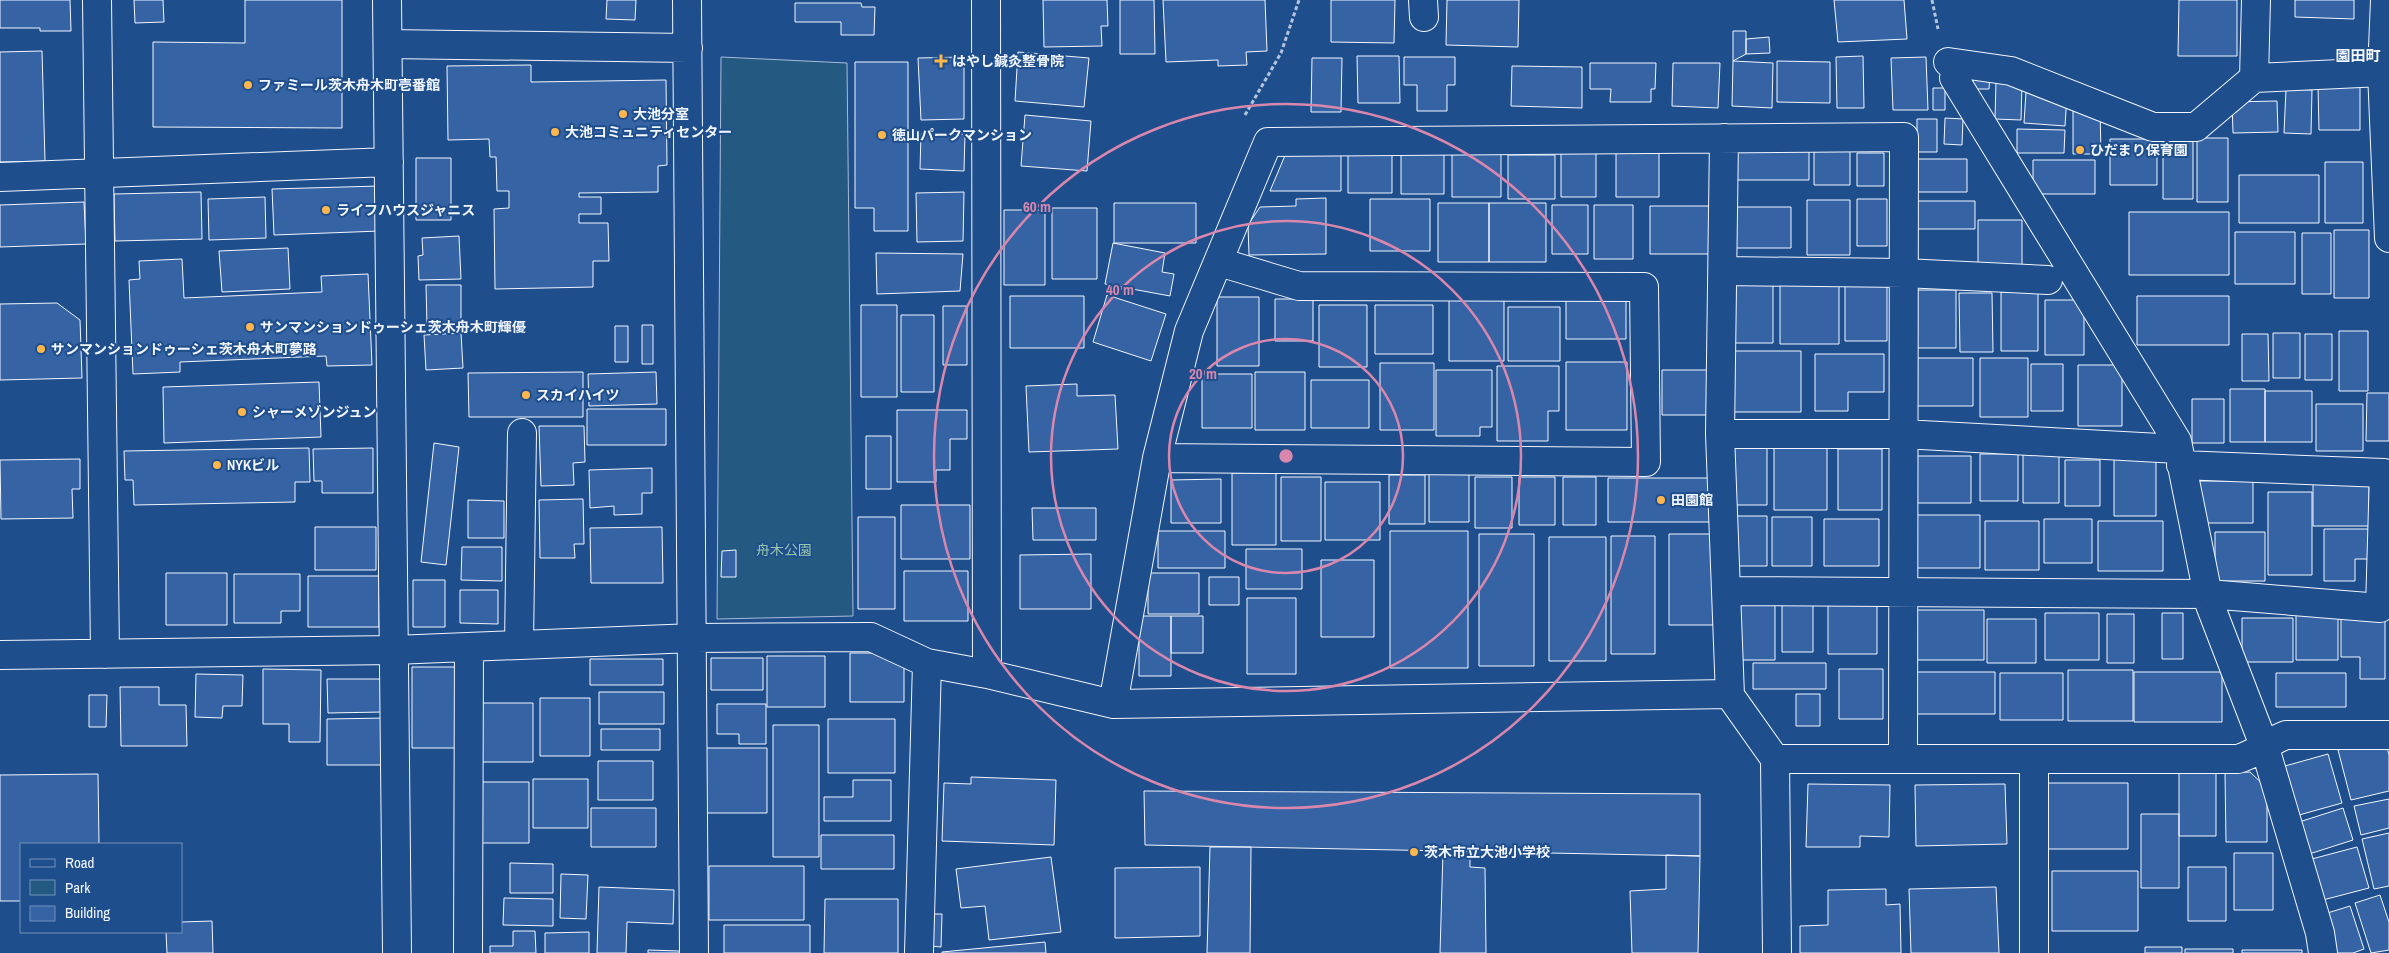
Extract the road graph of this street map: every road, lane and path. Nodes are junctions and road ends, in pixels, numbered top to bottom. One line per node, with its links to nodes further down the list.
1 (96, 0): 15 (street)
2 (388, 0): 8 (street)
3 (687, 0): 9 (street)
4 (986, 0): 37 (street)
5 (1299, 0): 13 (path)
6 (2256, 0): 10 (street)
7 (2385, 0): 11 (street)
8 (388, 44): 9 (street); 14 (street)
9 (688, 48): 30 (street)
10 (2254, 78): 11 (street); 25 (street)
11 (2385, 88): 17 (street)
12 (1724, 138): 13 (street); 19 (street); 20 (street)
13 (1268, 142): 18 (street)
14 (389, 162): 15 (street); 33 (street)
15 (100, 174): 16 (street); 34 (street)
16 (0, 177)
17 (2389, 238)
18 (1219, 262): 26 (street); 26 (street)
19 (1723, 271): 20 (street); 23 (street)
20 (1904, 273): 21 (street); 24 (street)
21 (2048, 280)
22 (522, 433): 31 (street)
23 (1720, 434): 24 (street); 27 (street)
24 (1903, 434): 25 (street); 28 (street)
25 (2180, 457): 29 (street); 29 (street)
26 (1157, 458): 39 (street)
27 (1726, 591): 28 (street); 38 (street)
28 (1903, 594): 29 (street); 43 (street)
29 (2208, 594): 41 (street)
30 (693, 638): 31 (street); 36 (street); 47 (street)
31 (519, 645): 32 (street)
32 (470, 647): 33 (street); 46 (street)
33 (394, 650): 34 (street); 45 (street)
34 (105, 654): 35 (street)
35 (0, 655)
36 (927, 663): 37 (street); 48 (street)
37 (987, 674): 39 (street)
38 (1730, 696): 39 (street); 42 (street)
39 (1113, 704)
40 (2389, 735): 41 (street)
41 (2265, 748): 44 (street); 51 (street)
42 (1775, 759): 43 (street); 49 (street)
43 (1903, 760): 44 (street)
44 (2034, 760): 50 (street)
45 (397, 953)
46 (468, 953)
47 (694, 953)
48 (919, 953)
49 (1777, 953)
50 (2034, 953)
51 (2323, 953)

